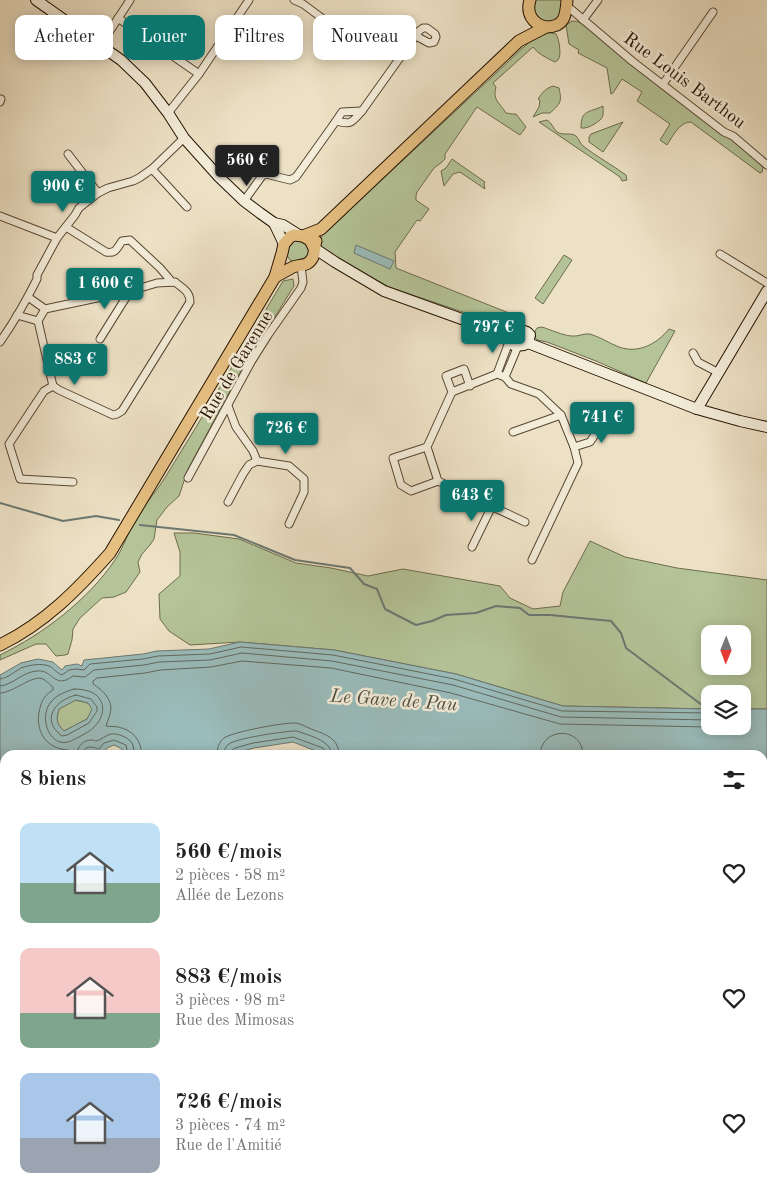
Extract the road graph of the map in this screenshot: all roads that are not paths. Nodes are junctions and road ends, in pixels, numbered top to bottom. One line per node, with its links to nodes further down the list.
1 (36, 0): 9 (street)
2 (130, 0): 12 (street)
3 (249, 0): 20 (street)
4 (294, 0): 10 (street)
5 (530, 0): 11 (main road)
6 (598, 0): 14 (street)
7 (566, 2): 13 (main road); 14 (street, Rue Louis Barthou)
8 (713, 12): 21 (street)
9 (57, 15)
10 (318, 15)
11 (529, 15): 16 (main road); 17 (main road)
12 (118, 18): 15 (street); 20 (street)
13 (563, 20): 14 (street); 16 (main road)
14 (583, 20): 21 (street, Rue Louis Barthou)
15 (113, 26)
16 (546, 27): 17 (main road)
17 (519, 41): 35 (main road)
18 (113, 55): 23 (street)
19 (399, 60): 22 (street)
20 (199, 74): 23 (street)
21 (663, 84): 27 (street, Rue Louis Barthou)
22 (362, 111): 24 (street); 24 (street)
23 (168, 113): 25 (street)
24 (336, 121): 30 (street)
25 (184, 138): 28 (street); 30 (street)
26 (68, 154): 29 (street)
27 (767, 165)
28 (152, 169): 29 (street); 31 (street)
29 (98, 193): 34 (street)
30 (244, 201): 33 (street)
31 (187, 208)
32 (0, 216): 37 (street)
33 (274, 223): 36 (street); 38 (street)
34 (66, 227): 37 (street); 43 (street)
35 (321, 229): 36 (main road); 39 (main road)
36 (301, 235): 38 (main road); 39 (main road)
37 (57, 238): 50 (street)
38 (283, 249): 42 (main road); 44 (main road)
39 (314, 249): 41 (street); 42 (main road)
40 (720, 254): 47 (street)
41 (335, 262): 42 (street); 55 (street)
42 (302, 264): 44 (main road); 65 (street, Rue de Garenne)
43 (160, 268): 45 (street); 46 (street)
44 (275, 277): 83 (main road)
45 (172, 282): 46 (street); 62 (street)
46 (157, 283): 48 (street)
47 (767, 283)
48 (130, 291): 51 (street); 54 (street)
49 (767, 291): 59 (street)
50 (28, 297): 51 (street); 52 (street)
51 (45, 309): 53 (street)
52 (17, 316): 53 (street); 56 (street)
53 (38, 320): 62 (street)
54 (100, 339)
55 (512, 341): 57 (street); 57 (street); 60 (street); 61 (street)
56 (0, 342)
57 (528, 343): 66 (street)
58 (693, 353): 59 (street)
59 (719, 373): 66 (street)
60 (497, 374): 61 (street); 63 (street)
61 (506, 377): 68 (street)
62 (52, 386): 76 (street)
63 (470, 386): 64 (street); 64 (street)
64 (452, 392): 71 (street)
65 (228, 406): 73 (street); 74 (street, Rue de Garenne)
66 (697, 409): 69 (street)
67 (609, 414): 72 (street)
68 (561, 415): 70 (street); 72 (street)
69 (767, 427)
70 (513, 432)
71 (427, 447): 75 (street); 75 (street)
72 (574, 447): 82 (street)
73 (257, 462): 77 (street); 80 (street)
74 (188, 478)
75 (438, 481): 78 (street)
76 (73, 482)
77 (228, 502)
78 (492, 506): 79 (street); 81 (street)
79 (525, 522)
80 (289, 524)
81 (472, 547)
82 (532, 560)
83 (0, 645)

